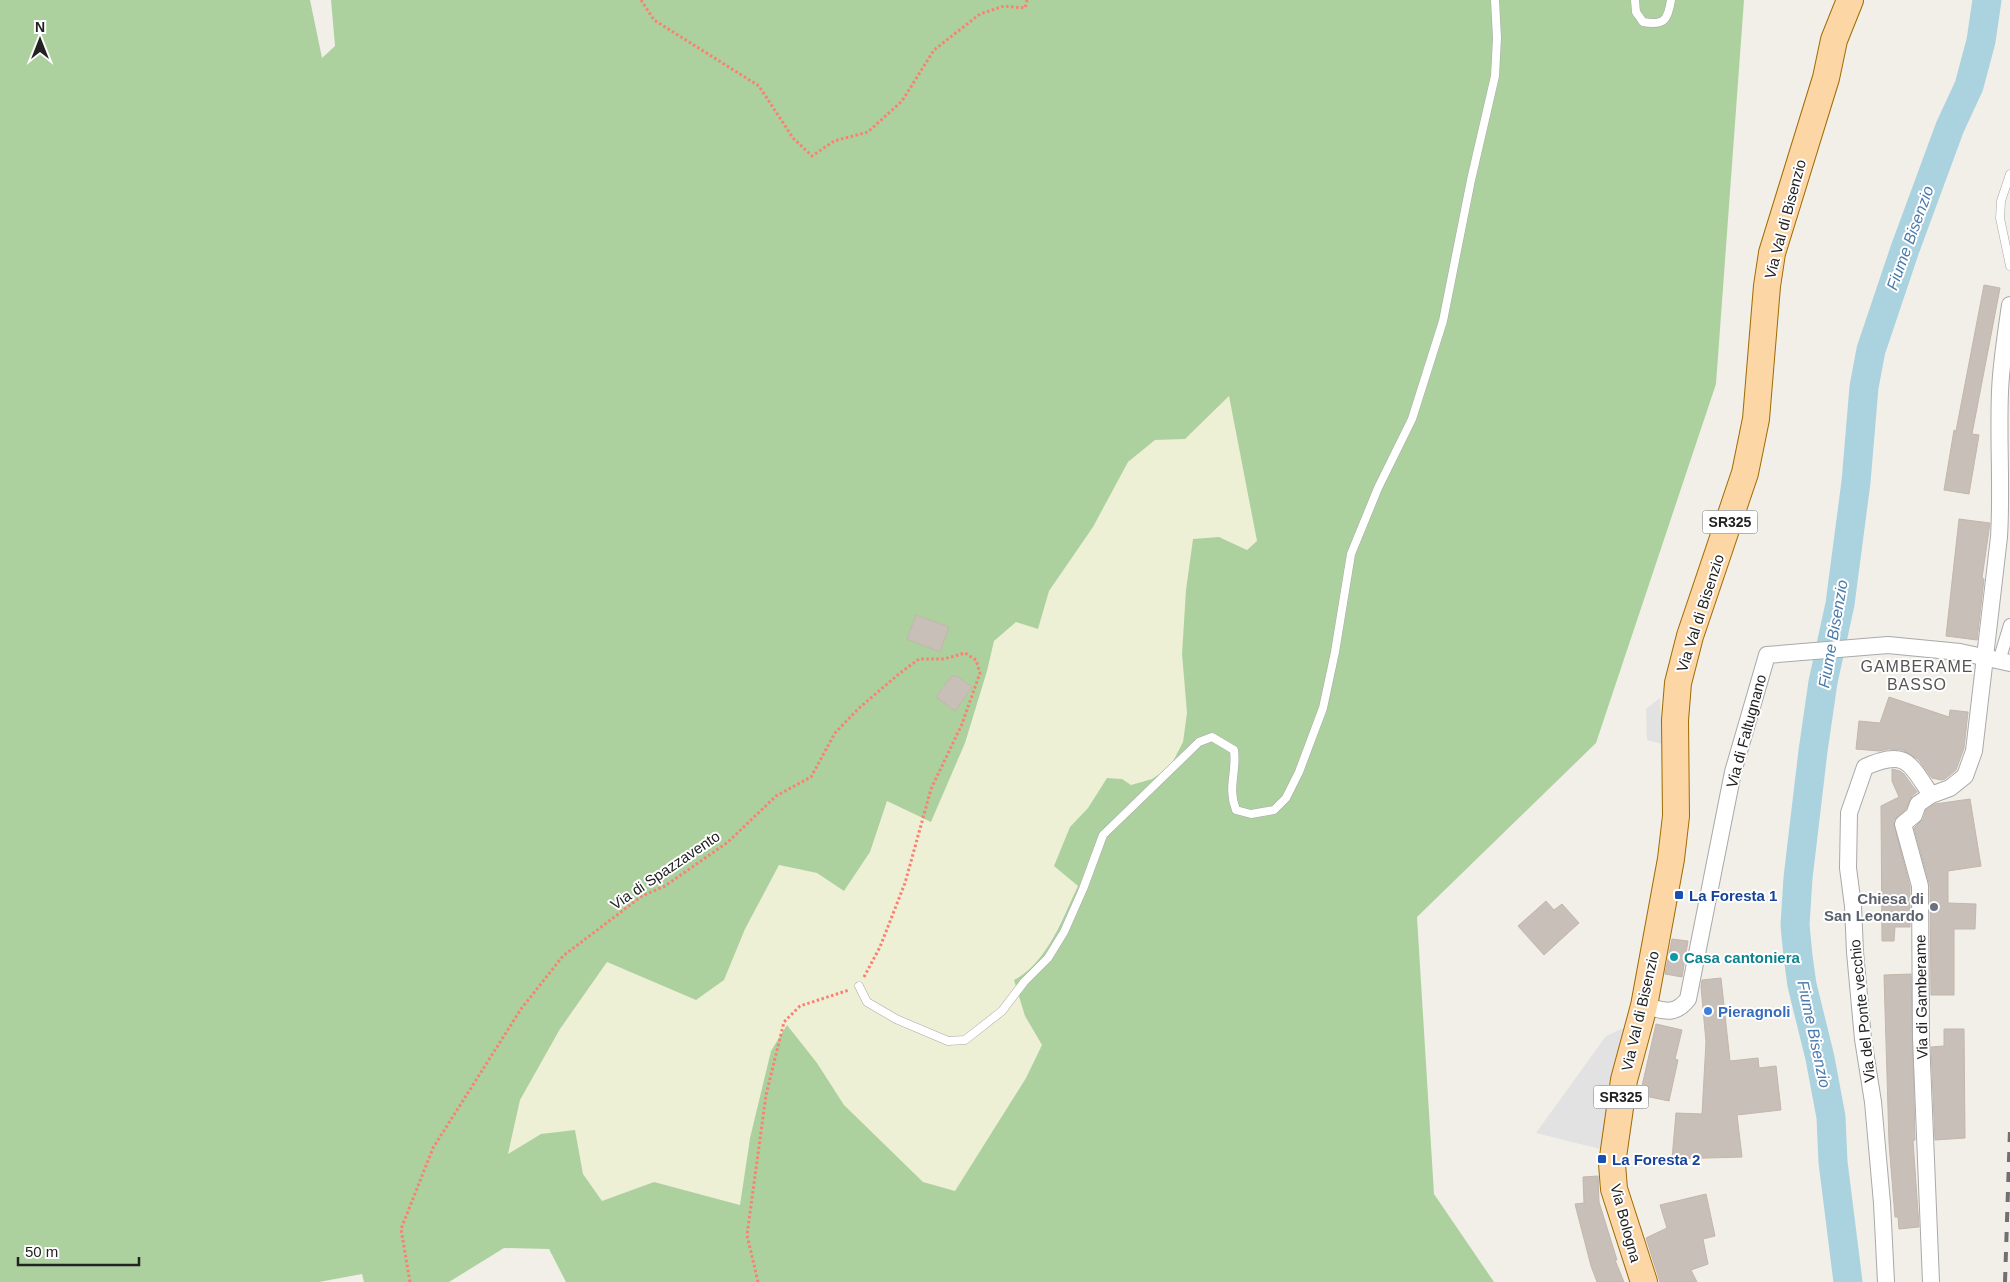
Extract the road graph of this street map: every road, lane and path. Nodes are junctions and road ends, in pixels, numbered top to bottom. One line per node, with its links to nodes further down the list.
1 (641, 0): 2 (path)
2 (1027, 0)
3 (1495, 0): 15 (lane)
4 (1635, 0): 5 (lane)
5 (1671, 0)
6 (1834, 0): 8 (main road, SR325)
7 (1850, 0): 8 (main road, SR325)
8 (1834, 40): 16 (main road, Via Val di Bisenzio / SR325)
9 (2010, 174): 10 (lane)
10 (2010, 266)
11 (2010, 305): 13 (street, Via di Gamberame)
12 (2010, 626): 13 (street)
13 (1998, 661): 14 (street, Via di Gamberame); 16 (street, Via di Faltugnano)
14 (1931, 795): 21 (street, Via del Ponte vecchio); 22 (street, Via di Gamberame)
15 (859, 986): 18 (path, Via di Spazzavento); 19 (path)
16 (1644, 1006): 17 (main road, Via Val di Bisenzio / SR325)
17 (1612, 1164): 20 (main road, Via Bologna / SR325)
18 (410, 1282)
19 (758, 1282)
20 (1644, 1282)
21 (1886, 1282)
22 (1931, 1282)

